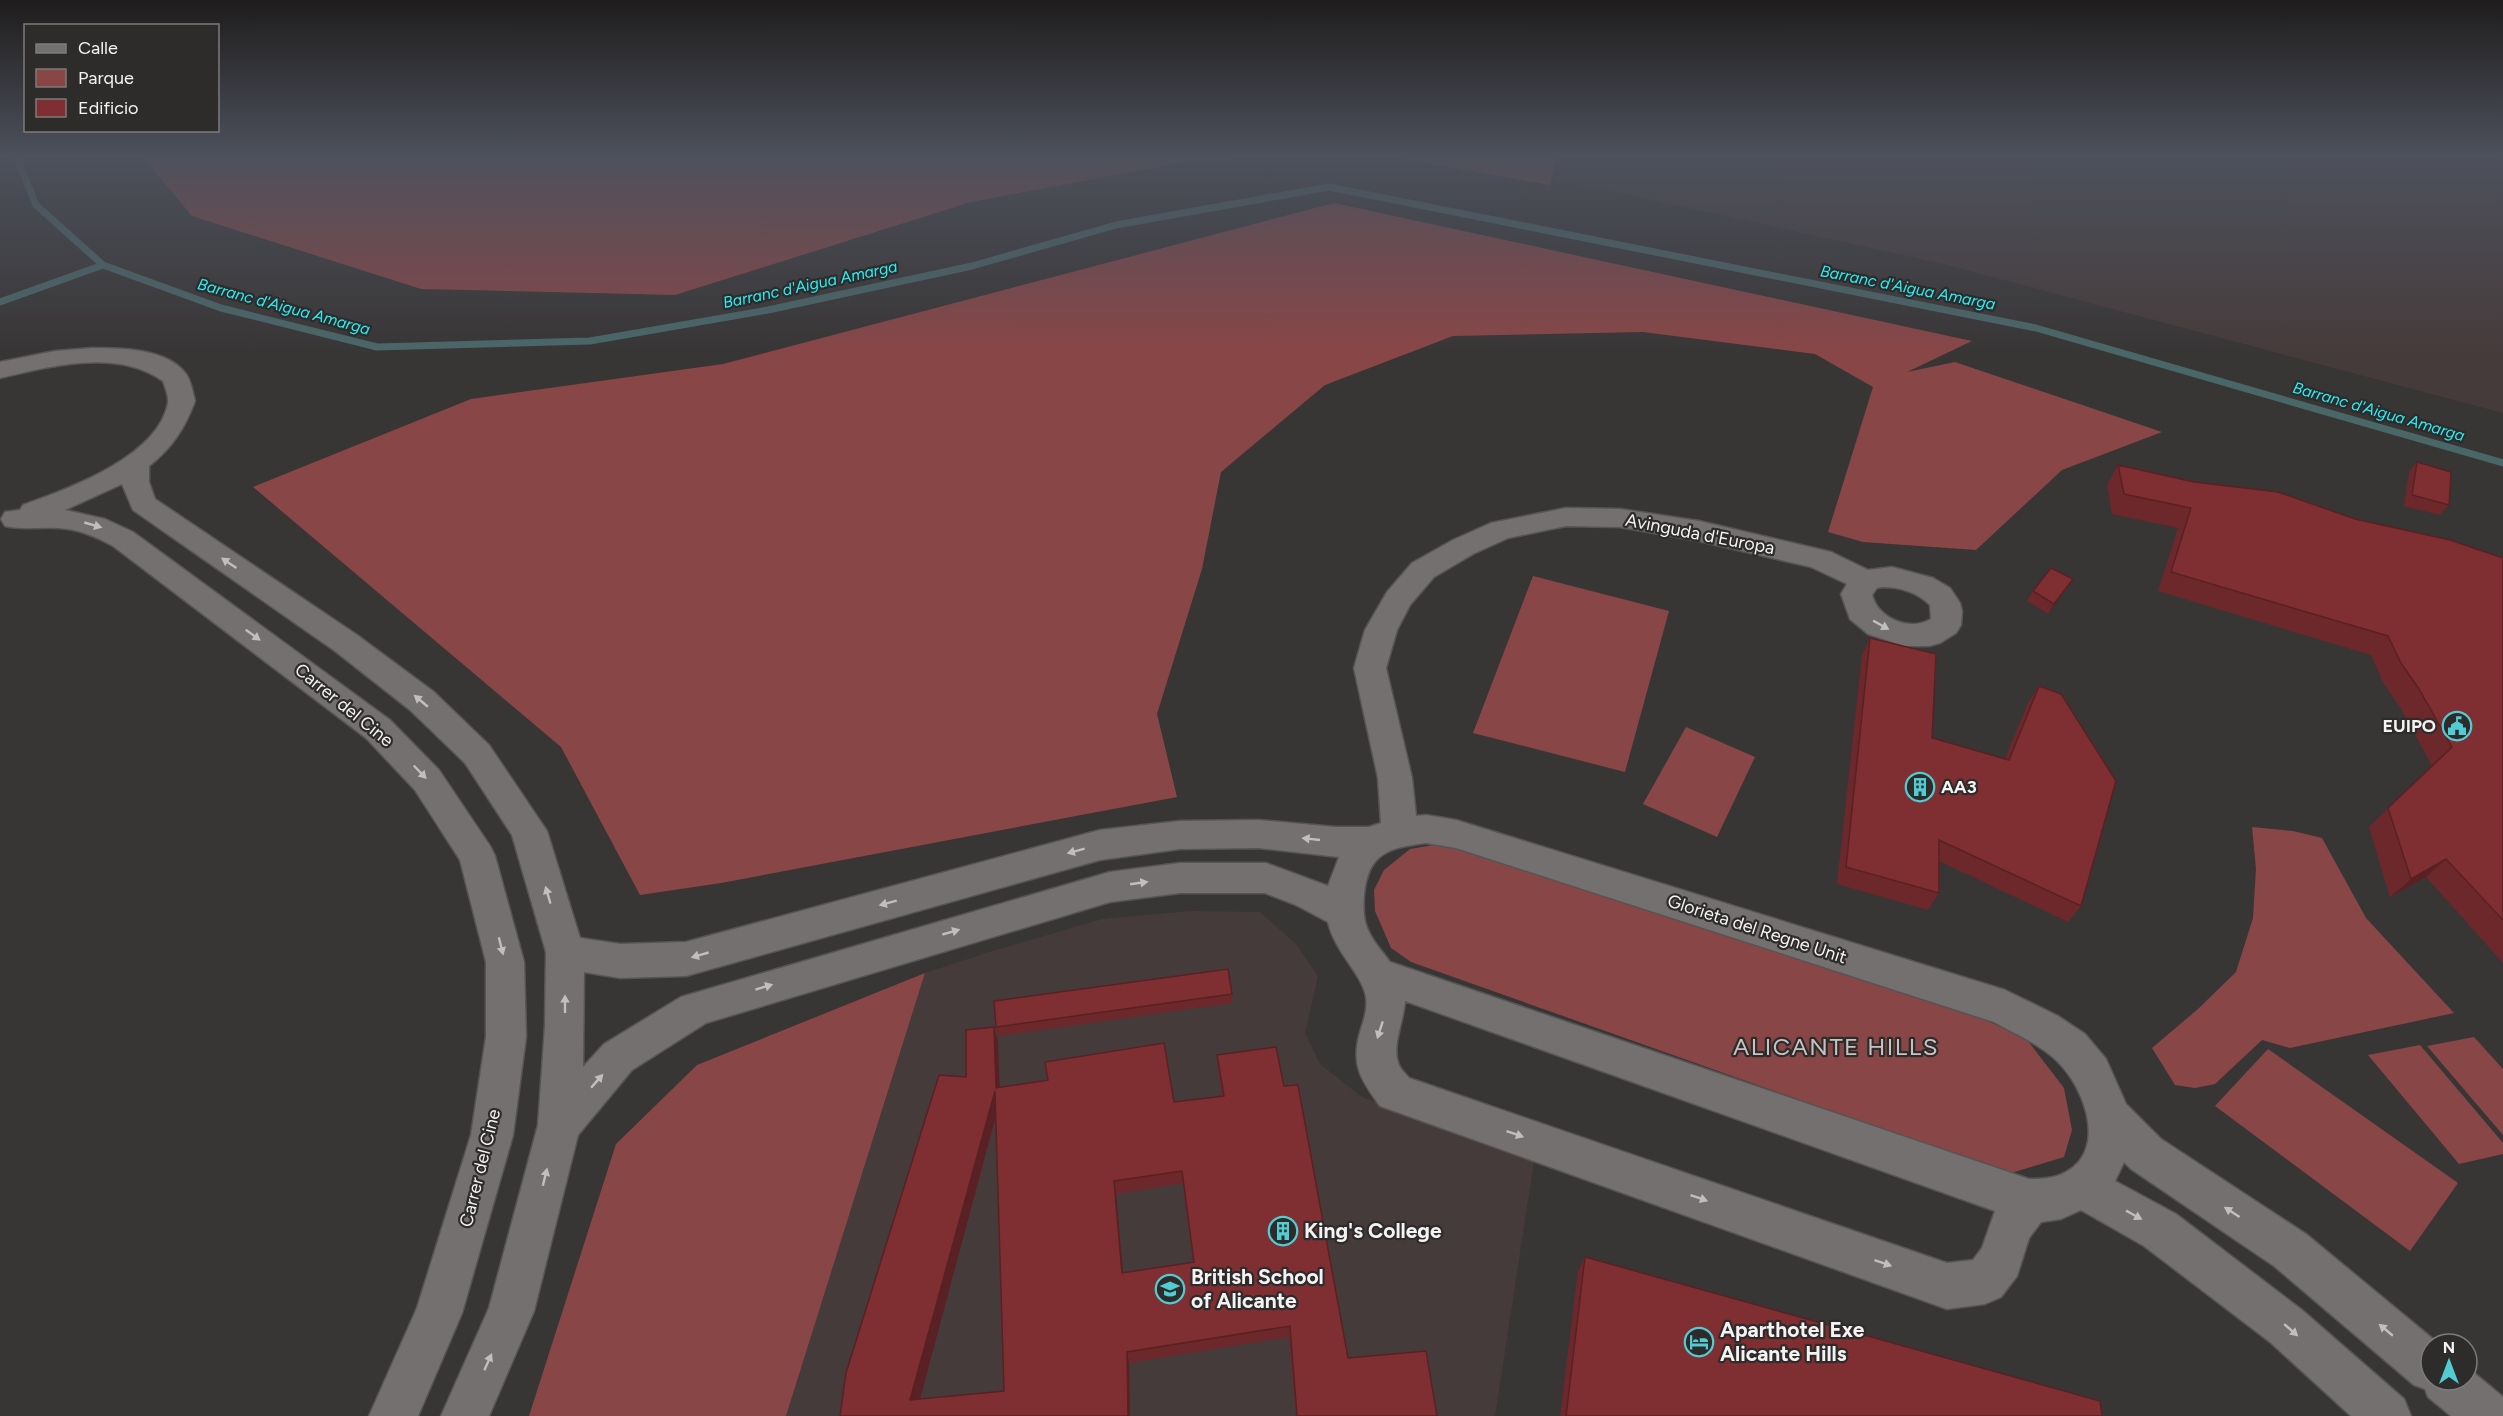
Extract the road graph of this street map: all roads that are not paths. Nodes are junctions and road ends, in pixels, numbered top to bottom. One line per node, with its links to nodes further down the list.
1 (0, 370): 2 (street)
2 (135, 463): 3 (street); 7 (street, one-way to 2)
3 (7, 521): 15 (street, Carrer del Cine, one-way to 15)
4 (1866, 581): 5 (street, Avinguda d'Europa)
5 (1385, 837): 6 (street); 7 (street, Glorieta del Regne Unit, one-way to 7); 9 (street, Glorieta del Regne Unit)
6 (1345, 914): 8 (street); 10 (street, one-way to 6)
7 (565, 951): 10 (street, one-way to 7)
8 (1377, 974): 12 (street, Glorieta del Regne Unit); 12 (street, one-way to 12)
9 (2109, 1116): 11 (street, Glorieta del Regne Unit); 13 (street, one-way to 9)
10 (559, 1125): 16 (street, one-way to 10)
11 (2083, 1187): 12 (street, Glorieta del Regne Unit); 17 (street, one-way to 17)
12 (2029, 1201)
13 (2419, 1358)
14 (2459, 1392): 18 (street)
15 (393, 1416)
16 (465, 1416)
17 (2387, 1416)
18 (2488, 1416)

